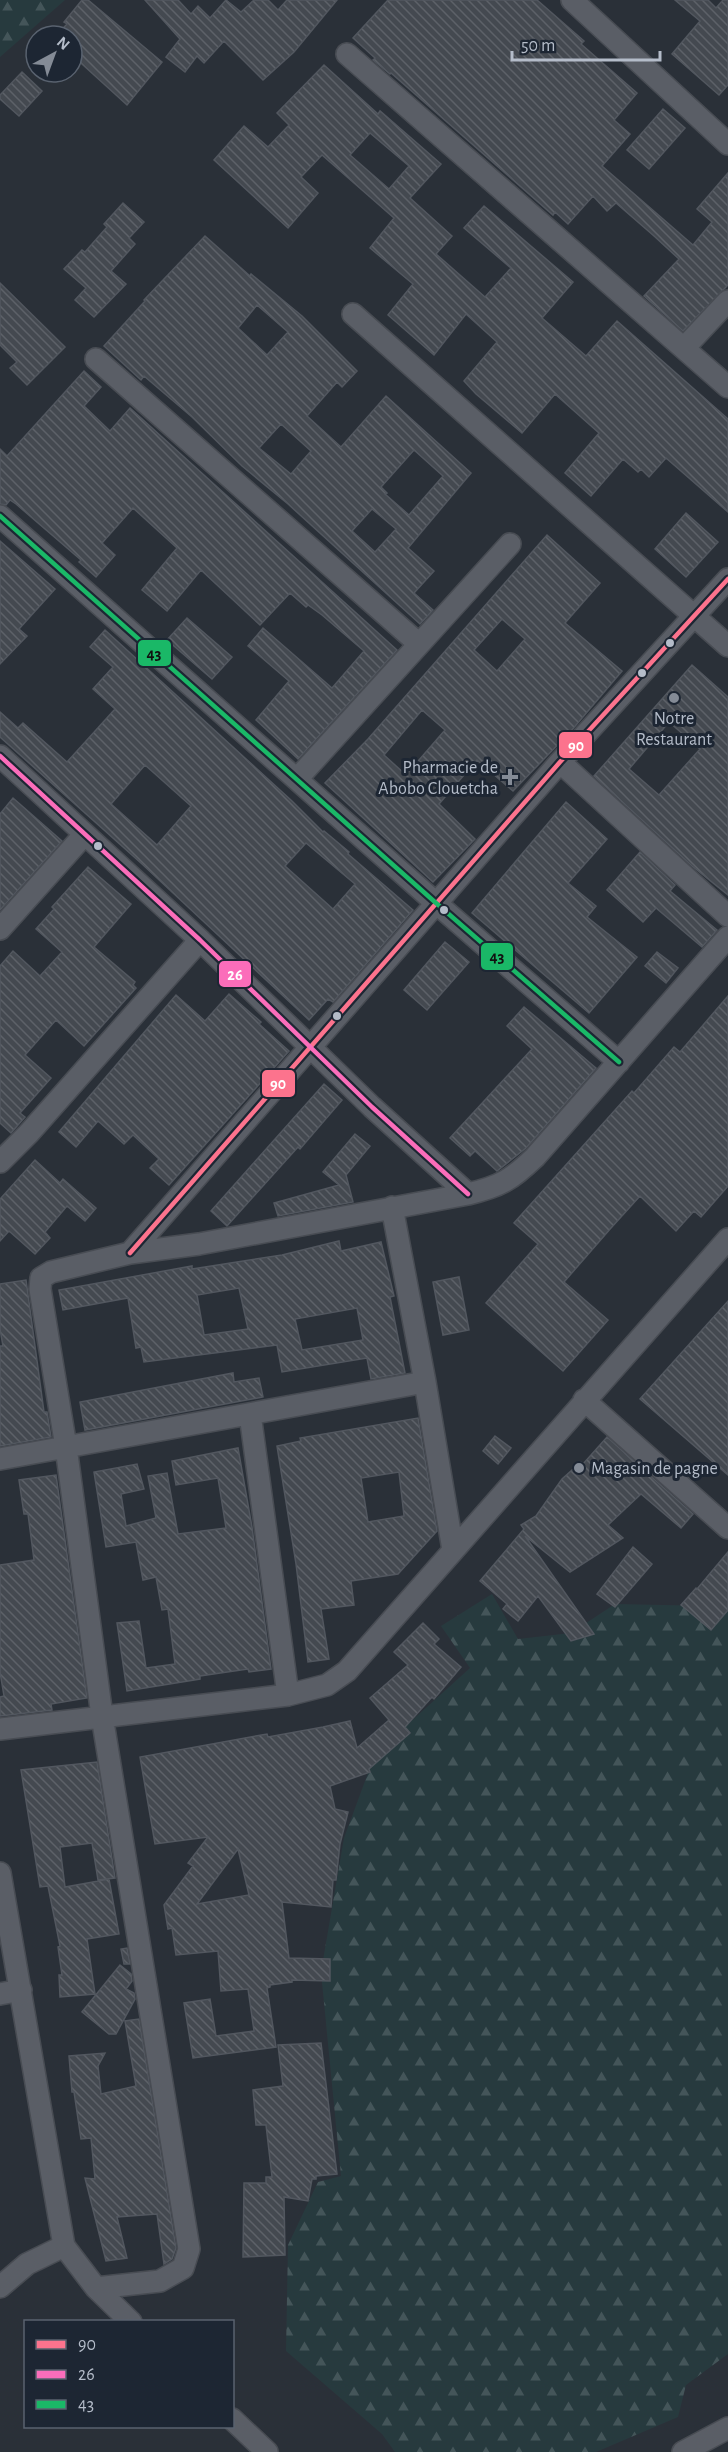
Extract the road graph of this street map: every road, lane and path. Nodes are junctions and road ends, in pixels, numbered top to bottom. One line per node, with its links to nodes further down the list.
1 (572, 0): 3 (street)
2 (347, 54): 6 (street)
3 (728, 144)
4 (728, 301): 6 (street)
5 (353, 314): 12 (street)
6 (684, 348): 8 (street)
7 (96, 359): 13 (street)
8 (728, 387)
9 (0, 516): 17 (street)
10 (510, 544): 13 (street)
11 (728, 579): 12 (street)
12 (696, 616): 14 (street); 16 (street)
13 (419, 644): 17 (street)
14 (728, 646)
15 (0, 756): 18 (street)
16 (560, 762): 19 (street); 20 (street)
17 (297, 779): 19 (street)
18 (84, 835): 21 (street); 23 (street)
19 (436, 903): 24 (street); 25 (street)
20 (728, 916)
21 (0, 929)
22 (728, 937): 25 (street)
23 (200, 940): 24 (street); 26 (street)
24 (310, 1045): 27 (street); 30 (street)
25 (619, 1062): 27 (street)
26 (0, 1162)
27 (468, 1194): 28 (street)
28 (392, 1207): 30 (street); 31 (street)
29 (725, 1248): 32 (street)
30 (130, 1253): 34 (street)
31 (425, 1382): 33 (street); 37 (street)
32 (584, 1400): 36 (street); 37 (street)
33 (250, 1414): 34 (street); 38 (street)
34 (66, 1447): 35 (street); 39 (street)
35 (0, 1459)
36 (728, 1528)
37 (453, 1551): 38 (street)
38 (288, 1695): 39 (street)
39 (102, 1716): 40 (street); 46 (street)
40 (0, 1729)
41 (0, 1873): 42 (street)
42 (21, 1990): 43 (street); 44 (street)
43 (0, 1994)
44 (64, 2246): 45 (street); 46 (street)
45 (0, 2287)
46 (96, 2288): 47 (street)
47 (128, 2320)
48 (234, 2421): 50 (street)
49 (728, 2428): 51 (street)
50 (267, 2452)
51 (683, 2452)

